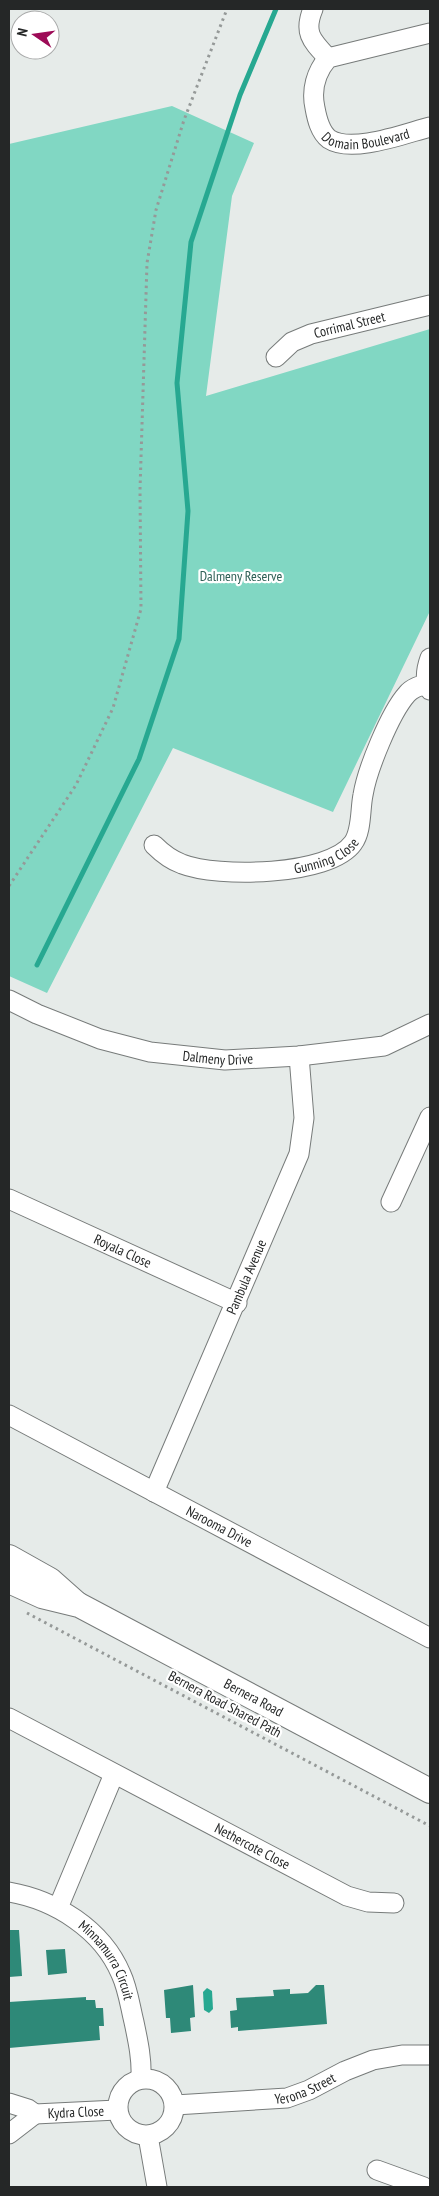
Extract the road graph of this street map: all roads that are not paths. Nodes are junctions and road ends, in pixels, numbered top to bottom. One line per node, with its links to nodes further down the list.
1 (313, 9): 3 (street)
2 (430, 34): 3 (street)
3 (328, 58): 4 (street, Domain Boulevard)
4 (430, 127)
5 (430, 305): 6 (street, Corrimal Street)
6 (276, 357)
7 (430, 658): 8 (street)
8 (428, 687): 9 (street, Gunning Close)
9 (154, 845)
10 (9, 1000): 12 (street, Dalmeny Drive)
11 (430, 1024): 12 (street, Dalmeny Drive)
12 (299, 1056): 16 (street, Pambula Avenue)
13 (430, 1117): 15 (street)
14 (9, 1200): 16 (street, Royala Close)
15 (391, 1202)
16 (237, 1302): 18 (street, Pambula Avenue)
17 (9, 1415): 18 (street, Narooma Drive)
18 (154, 1492): 22 (street, Narooma Drive)
19 (9, 1557): 21 (main road, Bernera Road)
20 (9, 1581): 21 (main road, Bernera Road)
21 (79, 1606): 25 (main road, Bernera Road)
22 (430, 1638)
23 (9, 1718): 24 (street, Nethercote Close)
24 (114, 1774): 27 (street, Nethercote Close); 28 (street)
25 (430, 1791)
26 (9, 1892): 28 (street, Minnamurra Circuit)
27 (394, 1903)
28 (58, 1908): 30 (street, Minnamurra Circuit)
29 (430, 2055): 32 (street, Yerona Street)
30 (141, 2079): 32 (street); 33 (street)
31 (9, 2102): 34 (street, Kydra Close)
32 (175, 2105): 36 (street)
33 (117, 2110): 34 (street, Kydra Close); 36 (street)
34 (35, 2114): 35 (street, Kydra Close)
35 (9, 2134)
36 (148, 2136): 38 (street)
37 (377, 2170): 39 (street)
38 (157, 2187)
39 (424, 2187)

